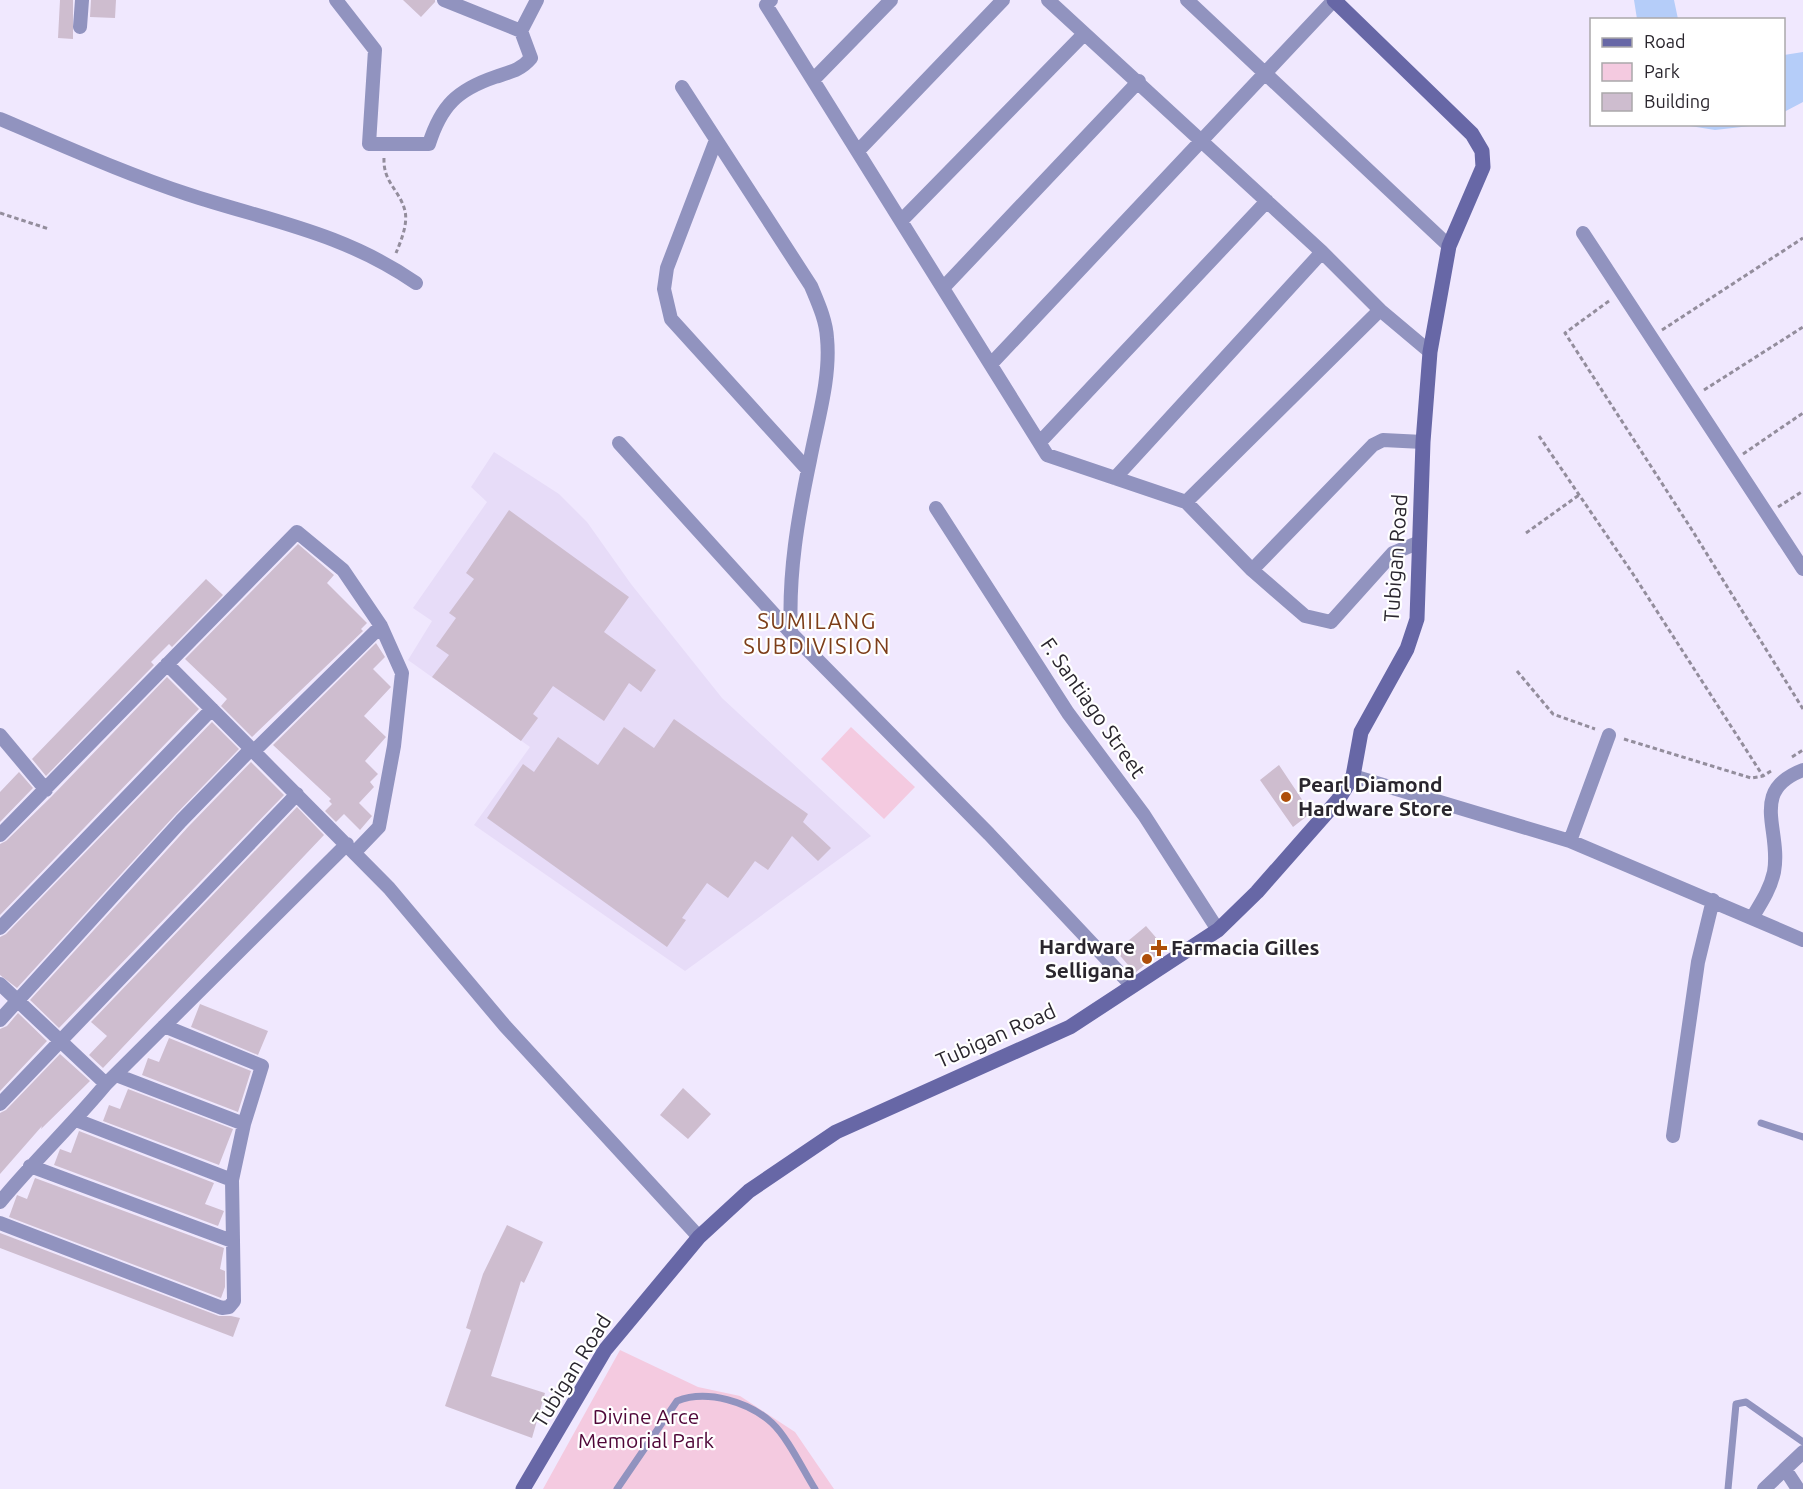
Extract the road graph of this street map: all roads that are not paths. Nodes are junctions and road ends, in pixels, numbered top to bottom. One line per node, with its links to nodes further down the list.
1 (82, 0): 11 (street)
2 (336, 0): 12 (street)
3 (444, 0): 12 (street)
4 (537, 0): 12 (street)
5 (771, 0): 15 (street)
6 (891, 0): 15 (street)
7 (1003, 0): 21 (street)
8 (1048, 0): 13 (street)
9 (1187, 0): 14 (street)
10 (1334, 0): 14 (street); 25 (street, Tubigan Road)
11 (80, 27)
12 (521, 31)
13 (1084, 34): 16 (street); 23 (street)
14 (1266, 72): 20 (street); 25 (street)
15 (813, 80): 21 (street)
16 (1139, 81): 20 (street); 28 (street)
17 (682, 87): 19 (street)
18 (0, 119): 27 (street)
19 (716, 140): 35 (street); 35 (street)
20 (1202, 141): 22 (street); 31 (street)
21 (858, 151): 23 (street)
22 (1267, 201): 26 (street); 32 (street)
23 (901, 221): 28 (street)
24 (1583, 233): 40 (street)
25 (1449, 246): 30 (street, Tubigan Road)
26 (1322, 252): 29 (street); 36 (street)
27 (416, 283)
28 (943, 288): 31 (street)
29 (1380, 310): 30 (street); 37 (street)
30 (1430, 352): 33 (street, Tubigan Road)
31 (991, 364): 32 (street)
32 (1040, 442): 36 (street)
33 (1423, 442): 39 (street, Tubigan Road); 41 (street)
34 (619, 443): 43 (street)
35 (808, 470): 43 (street)
36 (1114, 478): 37 (street)
37 (1186, 502): 41 (street)
38 (936, 508): 59 (street, F. Santiago Street)
39 (1420, 542): 41 (street); 50 (street, Tubigan Road)
40 (1803, 568)
41 (1252, 570)
42 (381, 626): 44 (street); 48 (street); 55 (street)
43 (791, 633): 62 (street)
44 (167, 664): 45 (street); 51 (street)
45 (212, 709): 48 (street); 58 (street)
46 (0, 735): 51 (street)
47 (1609, 735): 54 (street)
48 (253, 750): 52 (street); 63 (street)
49 (1803, 770): 57 (street)
50 (1353, 776): 54 (street); 59 (street, Tubigan Road)
51 (46, 790): 53 (street)
52 (297, 794): 55 (street); 66 (street)
53 (0, 836)
54 (1570, 841): 56 (street)
55 (351, 848): 65 (street); 78 (street)
56 (1713, 900): 57 (street); 72 (street)
57 (1752, 918): 60 (street)
58 (0, 928)
59 (1218, 930): 62 (street, Tubigan Road)
60 (1803, 940)
61 (0, 984): 63 (street)
62 (1132, 986): 78 (street, Tubigan Road)
63 (18, 1001): 64 (street); 66 (street)
64 (0, 1020)
65 (164, 1026): 67 (street); 71 (street)
66 (60, 1041): 67 (street); 68 (street)
67 (111, 1079): 69 (street); 71 (street)
68 (0, 1104)
69 (76, 1120): 74 (street); 75 (street)
70 (1761, 1123): 73 (lane)
71 (244, 1124): 75 (street)
72 (1673, 1136)
73 (1803, 1137)
74 (30, 1166): 76 (street); 79 (street)
75 (232, 1180): 79 (street)
76 (0, 1202)
77 (0, 1223): 79 (street)
78 (699, 1237): 83 (street, Tubigan Road)
79 (232, 1241)
80 (1803, 1442): 86 (lane)
81 (1803, 1452): 82 (street)
82 (1785, 1469): 87 (street); 88 (street)
83 (523, 1489)
84 (617, 1489): 85 (lane)
85 (815, 1489)
86 (1728, 1489)
87 (1764, 1489)
88 (1798, 1489)

